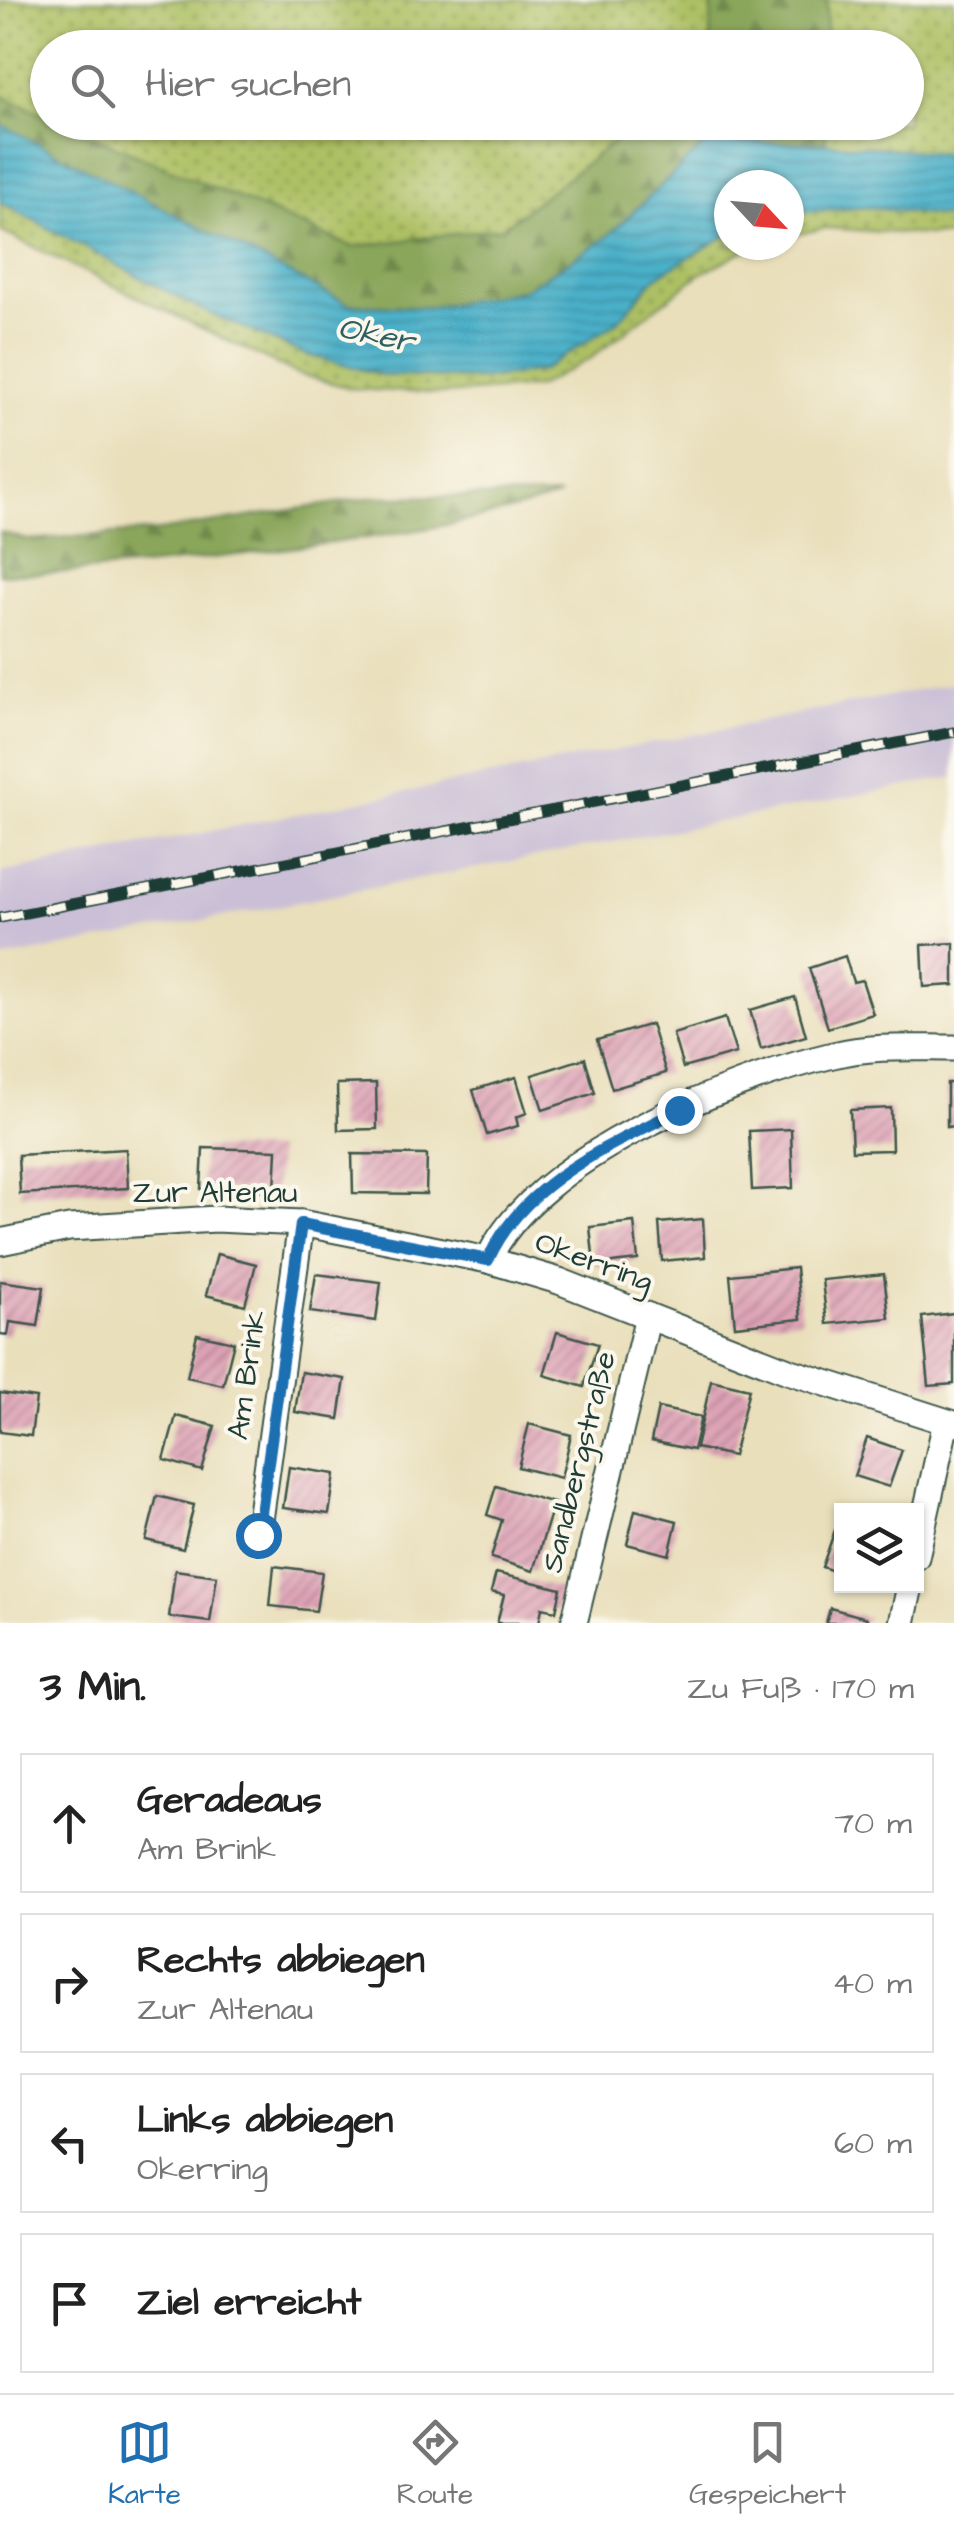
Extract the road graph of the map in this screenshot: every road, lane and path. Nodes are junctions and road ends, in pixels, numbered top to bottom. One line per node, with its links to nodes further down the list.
1 (954, 1048): 4 (street, Okerring)
2 (301, 1224): 3 (street, Zur Altenau); 4 (street, Zur Altenau); 8 (street, Am Brink)
3 (0, 1242)
4 (488, 1260): 5 (street, Okerring)
5 (648, 1316): 6 (street, Okerring); 10 (street, Sandbergstraße)
6 (950, 1424): 7 (street)
7 (924, 1526)
8 (258, 1535)
9 (908, 1593): 11 (street)
10 (574, 1623)
11 (902, 1623)

